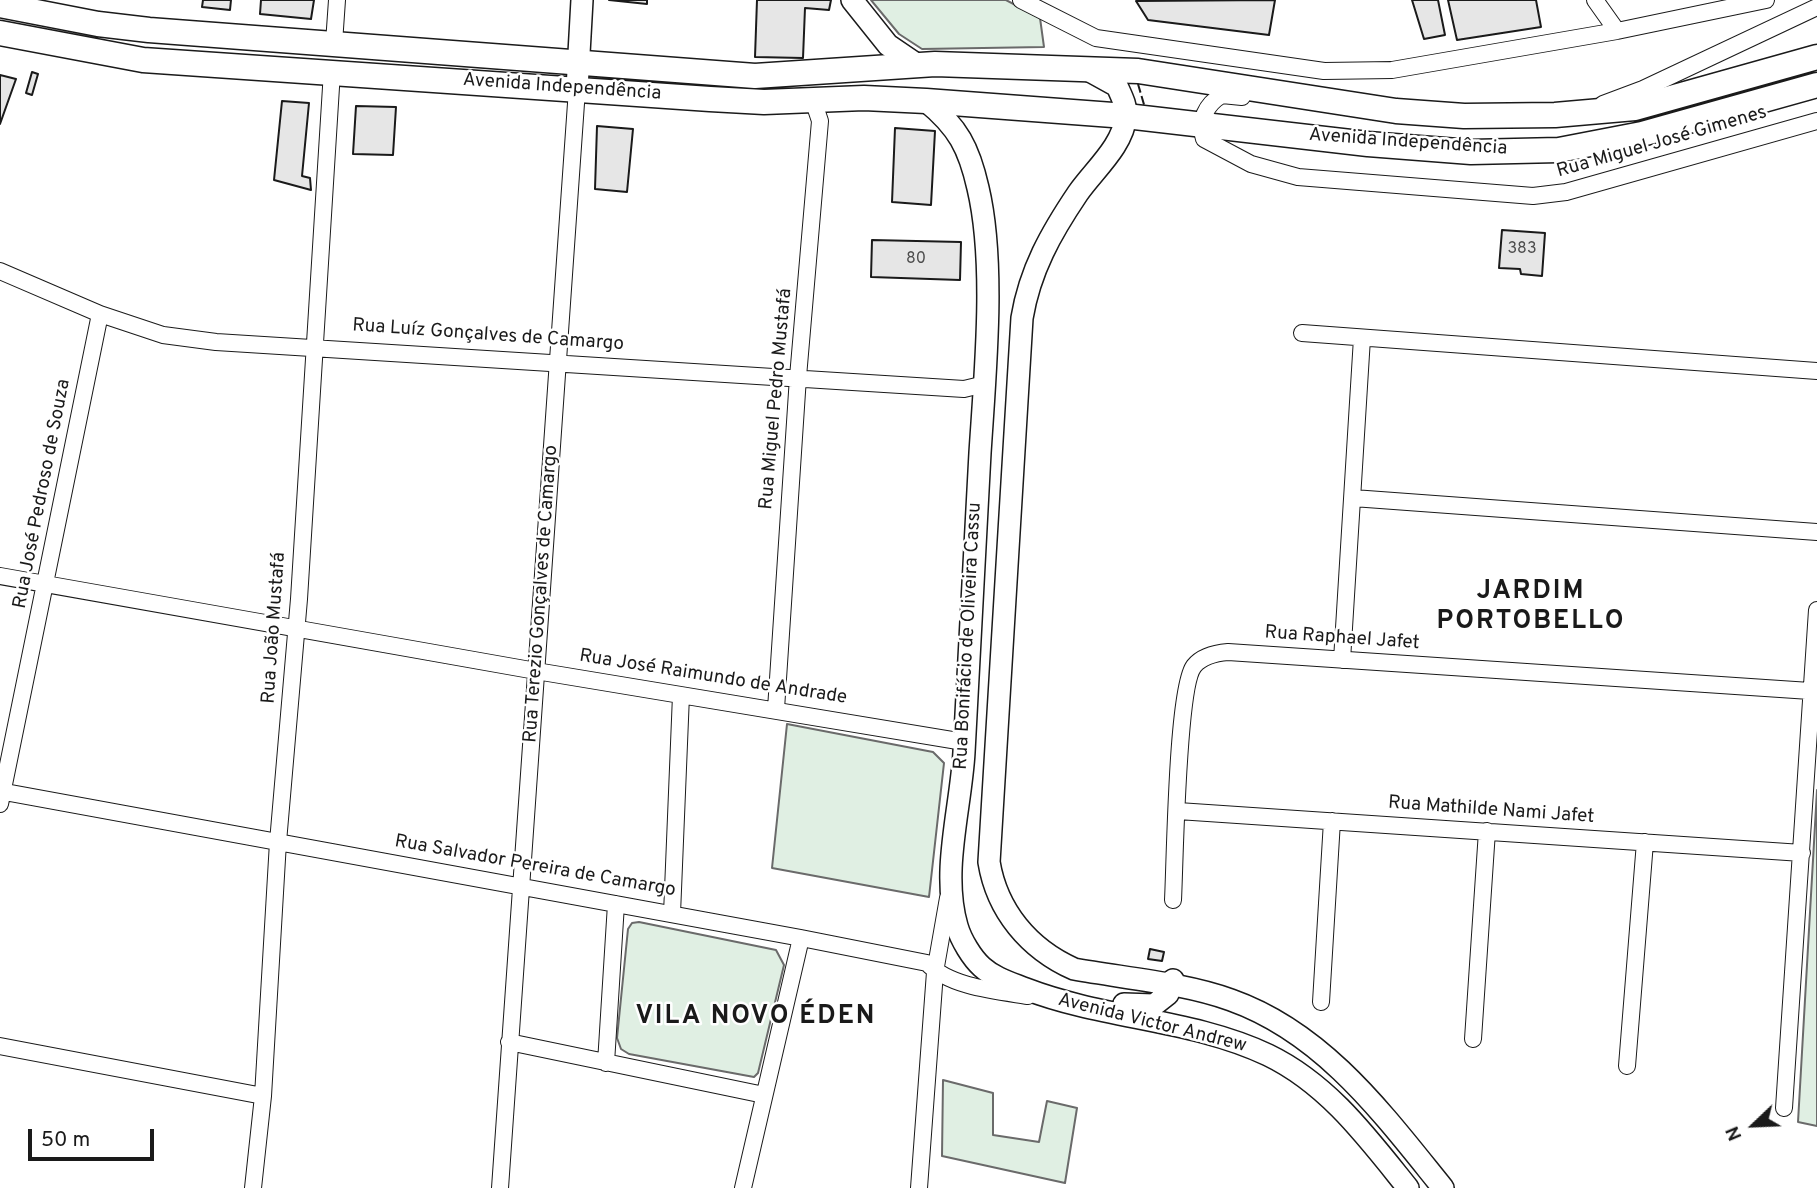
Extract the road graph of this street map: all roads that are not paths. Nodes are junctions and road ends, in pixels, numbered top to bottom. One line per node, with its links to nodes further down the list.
1 (337, 0): 11 (street)
2 (582, 0): 14 (main road, Rua Terezio Gonçalves de Camargo)
3 (852, 0): 15 (main road)
4 (1021, 0): 9 (street)
5 (1595, 0): 9 (street)
6 (1766, 0): 9 (street)
7 (0, 5): 11 (main road, Avenida Independência)
8 (1817, 7): 23 (street)
9 (1617, 31)
10 (0, 33): 17 (main road, Avenida Independência)
11 (334, 43): 12 (main road, Avenida Independência)
12 (433, 52): 14 (main road, Avenida Independência); 17 (main road)
13 (1817, 57): 23 (main road, Avenida Independência)
14 (579, 63): 15 (main road, Avenida Independência); 19 (main road, Rua Terezio Gonçalves de Camargo)
15 (916, 64): 16 (main road, Avenida Independência)
16 (1083, 68): 21 (main road, Avenida Independência); 24 (main road, Avenida Independência)
17 (332, 71): 19 (main road, Avenida Independência); 31 (street, Rua João Mustafá)
18 (1817, 85): 26 (main road, Avenida Independência)
19 (577, 89): 20 (main road, Avenida Independência); 33 (street, Rua Terezio Gonçalves de Camargo)
20 (804, 99): 22 (main road, Avenida Independência); 35 (street, Rua Miguel Pedro Mustafá)
21 (1316, 99): 23 (main road, Avenida Independência); 26 (street, Avenida Independência)
22 (926, 101): 24 (main road, Avenida Independência); 36 (main road, Rua Bonifácio de Oliveira Cassu)
23 (1555, 115)
24 (1126, 116): 26 (main road, Avenida Independência); 32 (main road, Rua Bonifácio de Oliveira Cassu)
25 (1817, 121): 26 (street, Rua Miguel José Gimenes)
26 (1202, 125)
27 (0, 271): 28 (street, Rua Luíz Gonçalves de Camargo)
28 (100, 314): 31 (street, Rua Luíz Gonçalves de Camargo); 40 (street, Rua José Pedroso de Souza)
29 (1302, 333): 30 (street)
30 (1363, 338): 34 (street); 37 (street)
31 (313, 346): 33 (street, Rua Luíz Gonçalves de Camargo); 42 (street, Rua João Mustafá)
32 (1019, 353): 36 (main road); 55 (main road, Rua Bonifácio de Oliveira Cassu)
33 (560, 361): 35 (street, Rua Luíz Gonçalves de Camargo); 44 (street, Rua Terezio Gonçalves de Camargo)
34 (1817, 371)
35 (798, 377): 36 (street, Rua Luíz Gonçalves de Camargo); 47 (street, Rua Miguel Pedro Mustafá)
36 (985, 384): 48 (main road, Rua Bonifácio de Oliveira Cassu)
37 (1353, 498): 38 (street); 43 (street)
38 (1817, 532)
39 (0, 576): 40 (street, Rua José Raimundo de Andrade)
40 (47, 585): 42 (street, Rua José Raimundo de Andrade); 49 (street, Rua José Pedroso de Souza)
41 (1817, 610): 45 (street)
42 (296, 628): 44 (street, Rua José Raimundo de Andrade); 53 (street, Rua João Mustafá)
43 (1342, 660): 45 (street, Rua Raphael Jafet); 50 (street, Rua Raphael Jafet)
44 (536, 671): 46 (street, Rua José Raimundo de Andrade); 58 (street, Rua Terezio Gonçalves de Camargo)
45 (1810, 691): 56 (street)
46 (681, 695): 47 (street, Rua José Raimundo de Andrade); 61 (street)
47 (776, 709): 48 (street, Rua José Raimundo de Andrade)
48 (964, 742): 55 (main road); 57 (main road, Rua Bonifácio de Oliveira Cassu)
49 (1, 796): 53 (street, Rua Salvador Pereira de Camargo)
50 (1178, 811): 51 (street, Rua Mathilde Nami Jafet); 59 (street, Rua Raphael Jafet)
51 (1332, 821): 52 (street, Rua Mathilde Nami Jafet); 67 (street)
52 (1486, 831): 54 (street, Rua Mathilde Nami Jafet); 69 (street)
53 (278, 842): 58 (street, Rua Salvador Pereira de Camargo); 75 (street, Rua João Mustafá)
54 (1645, 842): 56 (street, Rua Mathilde Nami Jafet); 73 (street)
55 (990, 843): 62 (main road, Rua Bonifácio de Oliveira Cassu)
56 (1802, 853): 76 (street)
57 (951, 883): 64 (street, Rua Bonifácio de Oliveira Cassu); 66 (main road, Avenida Victor Andrew)
58 (520, 885): 60 (street, Rua Salvador Pereira de Camargo); 70 (street, Rua Terezio Gonçalves de Camargo)
59 (1173, 900)
60 (616, 904): 61 (street, Rua Salvador Pereira de Camargo); 72 (street)
61 (673, 914): 63 (street, Rua Salvador Pereira de Camargo)
62 (1016, 925): 65 (main road, Avenida Victor Andrew)
63 (801, 938): 64 (street, Rua Salvador Pereira de Camargo); 74 (street)
64 (935, 972): 66 (street, Rua Salvador Pereira de Camargo); 80 (street, Rua Bonifácio de Oliveira Cassu)
65 (1175, 985): 68 (main road); 82 (main road, Avenida Victor Andrew)
66 (1058, 1001): 68 (main road, Avenida Victor Andrew)
67 (1321, 1002)
68 (1099, 1010): 81 (main road, Avenida Victor Andrew)
69 (1474, 1039)
70 (509, 1042): 72 (street); 78 (street, Rua Terezio Gonçalves de Camargo)
71 (0, 1046): 75 (street)
72 (606, 1063): 74 (street)
73 (1627, 1066)
74 (764, 1095): 79 (street)
75 (263, 1096): 77 (street, Rua João Mustafá)
76 (1784, 1108)
77 (254, 1188)
78 (500, 1188)
79 (743, 1188)
80 (919, 1188)
81 (1408, 1188)
82 (1443, 1188)

